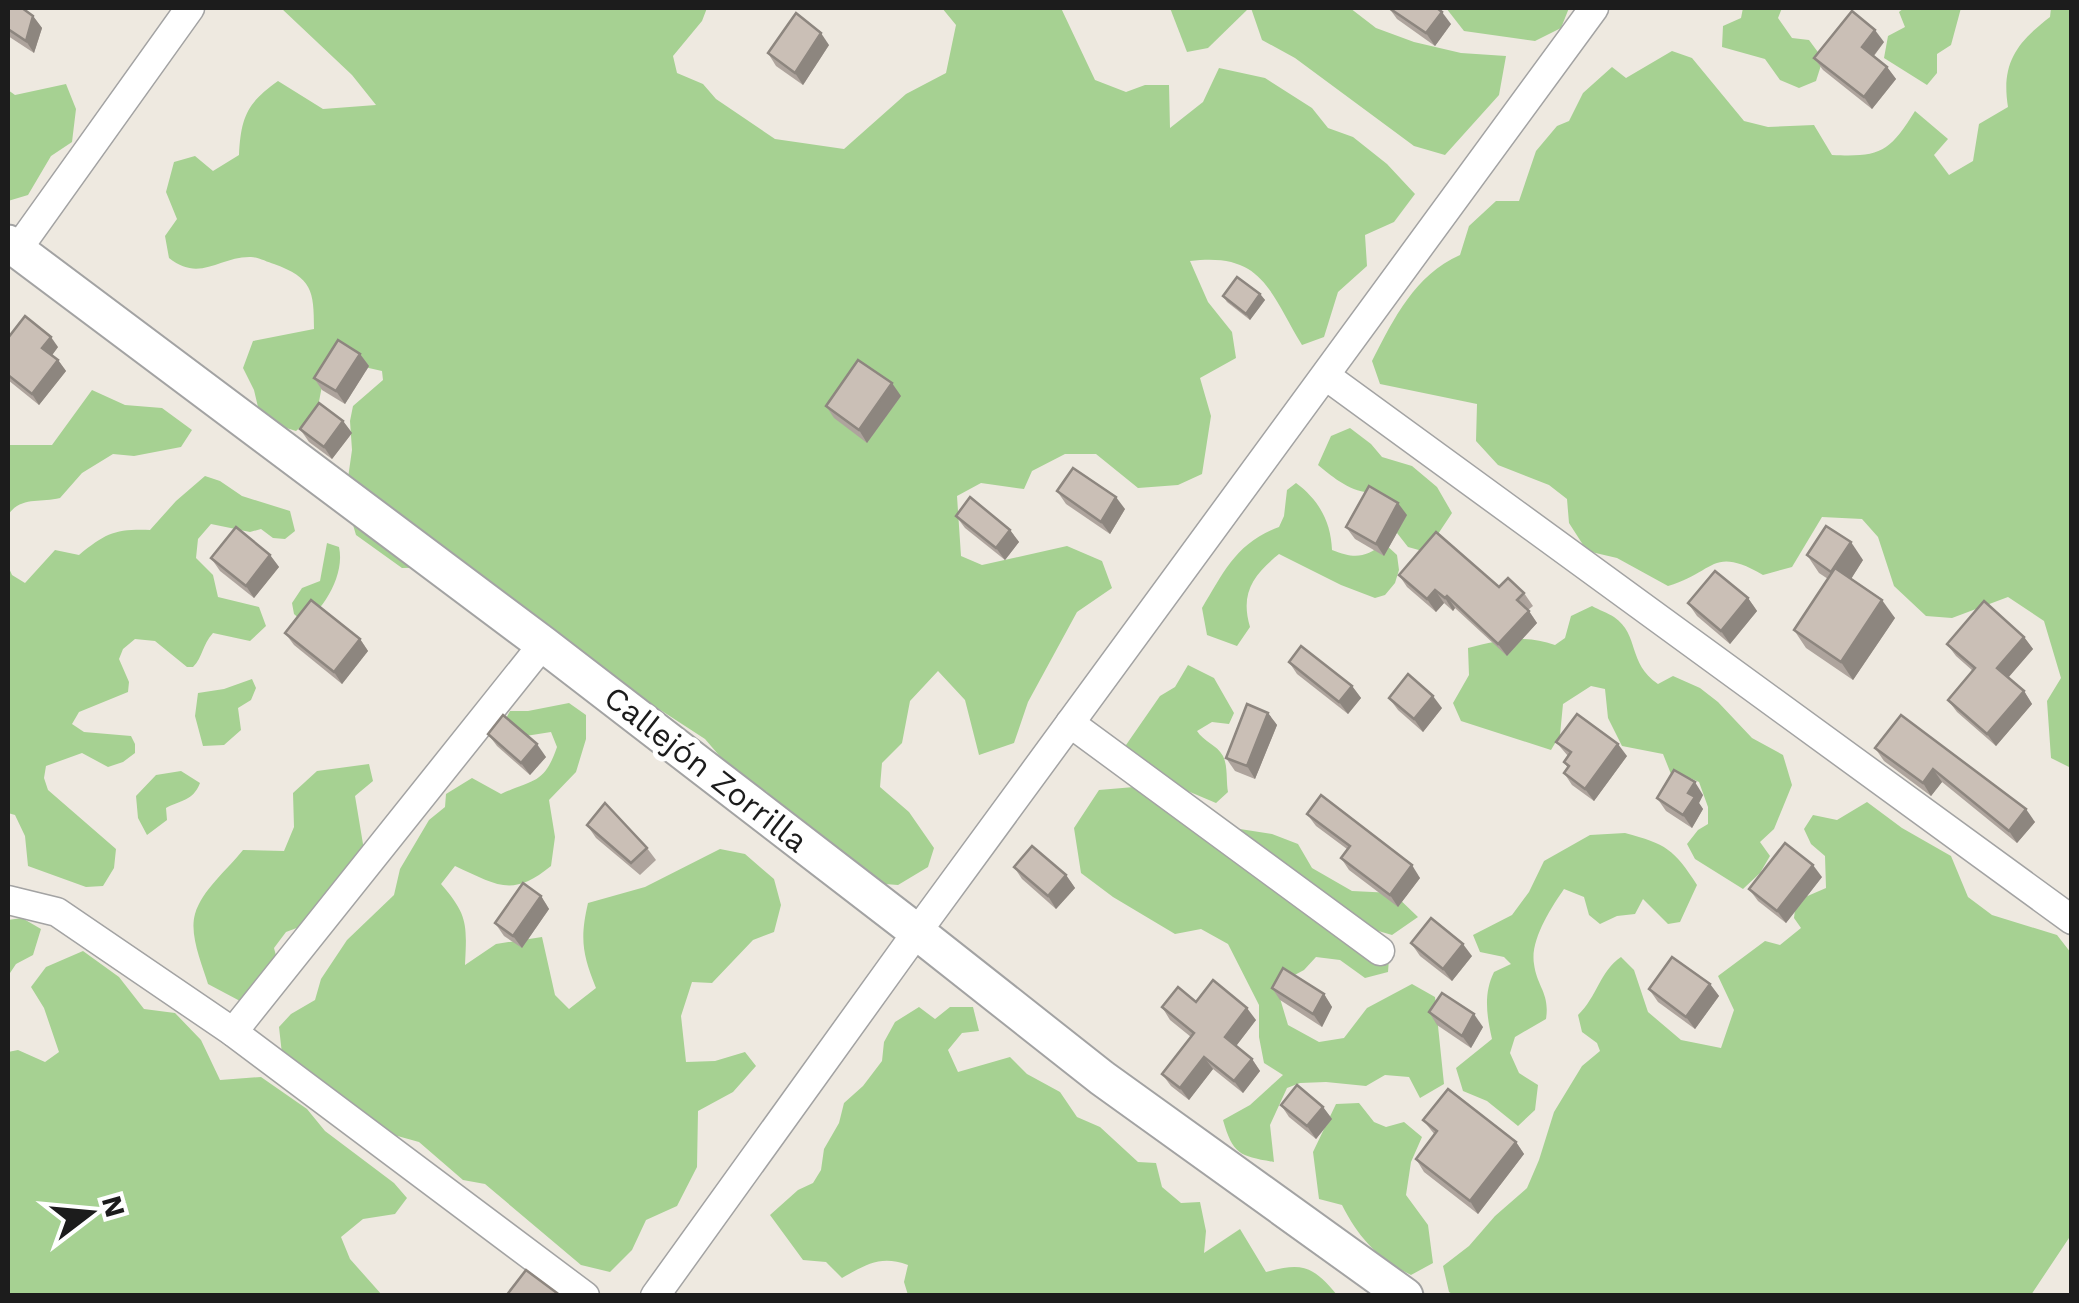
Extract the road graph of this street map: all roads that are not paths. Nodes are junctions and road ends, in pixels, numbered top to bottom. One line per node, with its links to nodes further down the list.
1 (190, 8): 3 (street)
2 (1594, 8): 4 (street)
3 (12, 246): 5 (street, Callejón Zorrilla)
4 (1326, 376): 6 (street); 8 (street)
5 (543, 644): 9 (street, Callejón Zorrilla); 11 (street)
6 (1070, 722): 9 (street); 10 (street)
7 (8, 900): 11 (street)
8 (2072, 920)
9 (917, 932): 13 (street); 14 (street, Callejón Zorrilla)
10 (1380, 951)
11 (233, 1032): 12 (street)
12 (585, 1296)
13 (655, 1296)
14 (1405, 1296)

